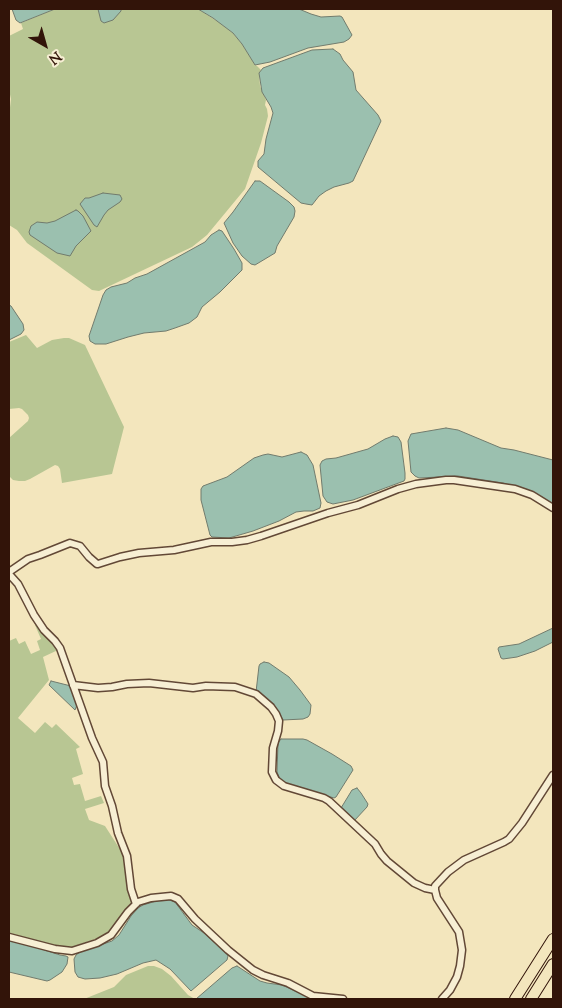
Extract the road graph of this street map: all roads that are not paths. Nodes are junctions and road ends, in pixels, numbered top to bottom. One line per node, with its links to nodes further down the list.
1 (553, 508): 2 (street)
2 (9, 573): 3 (street)
3 (73, 685): 5 (street); 6 (street)
4 (553, 775): 5 (street)
5 (435, 890): 11 (street)
6 (136, 904): 7 (street); 10 (street)
7 (9, 937)
8 (553, 939): 12 (highway)
9 (553, 964): 13 (highway)
10 (343, 999)
11 (442, 999)
12 (515, 999)
13 (531, 999)

